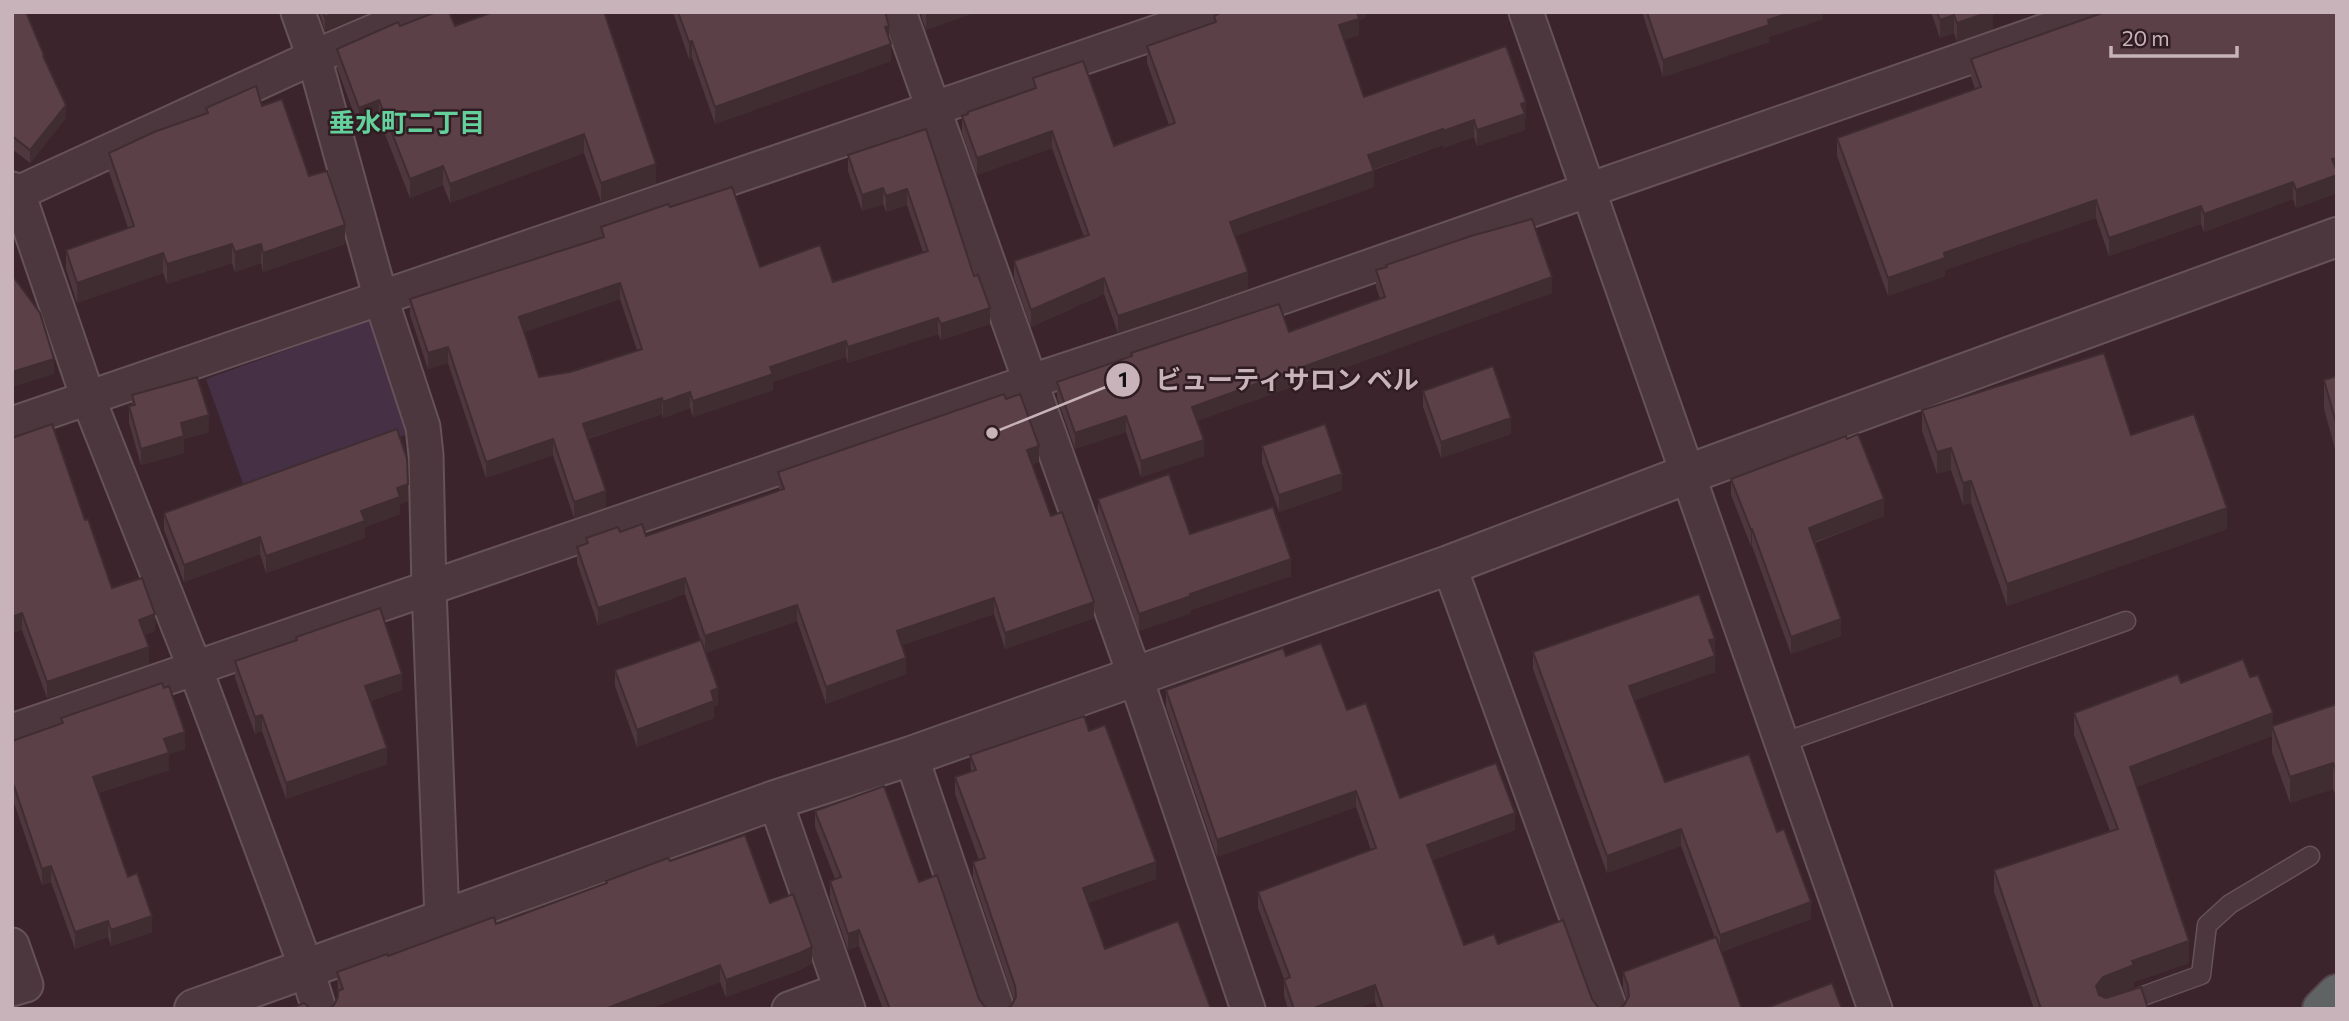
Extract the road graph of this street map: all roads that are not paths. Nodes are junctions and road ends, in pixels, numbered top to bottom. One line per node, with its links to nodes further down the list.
1 (298, 12): 7 (street)
2 (419, 12): 7 (street)
3 (899, 12): 8 (street)
4 (1216, 12): 8 (street)
5 (1526, 12): 10 (street)
6 (2099, 12): 10 (street)
7 (314, 57): 9 (street); 12 (street)
8 (932, 108): 12 (street); 13 (street)
9 (15, 191): 14 (street)
10 (1589, 191): 13 (street); 16 (street)
11 (2337, 237): 16 (street)
12 (381, 299): 14 (street); 18 (street)
13 (1029, 382): 18 (street); 21 (street)
14 (88, 398): 15 (street); 20 (street)
15 (12, 424)
16 (1688, 474): 17 (street); 23 (street)
17 (1449, 565): 21 (street); 38 (street)
18 (429, 588): 20 (street); 27 (street)
19 (2126, 621): 23 (lane)
20 (195, 668): 22 (street); 29 (street)
21 (1135, 676): 24 (street); 37 (street)
22 (12, 731)
23 (1782, 743): 39 (street)
24 (911, 756): 25 (street); 36 (street)
25 (775, 800): 27 (street); 32 (street)
26 (2310, 856): 40 (lane)
27 (442, 919): 29 (street)
28 (12, 945): 30 (street)
29 (306, 967): 33 (street); 34 (street)
30 (12, 989)
31 (2337, 994): 41 (highway)
32 (844, 999): 35 (street)
33 (194, 1009)
34 (319, 1009)
35 (789, 1009)
36 (997, 1009)
37 (1248, 1009)
38 (1610, 1009)
39 (1875, 1009)
40 (2108, 1009)
41 (2322, 1009)

